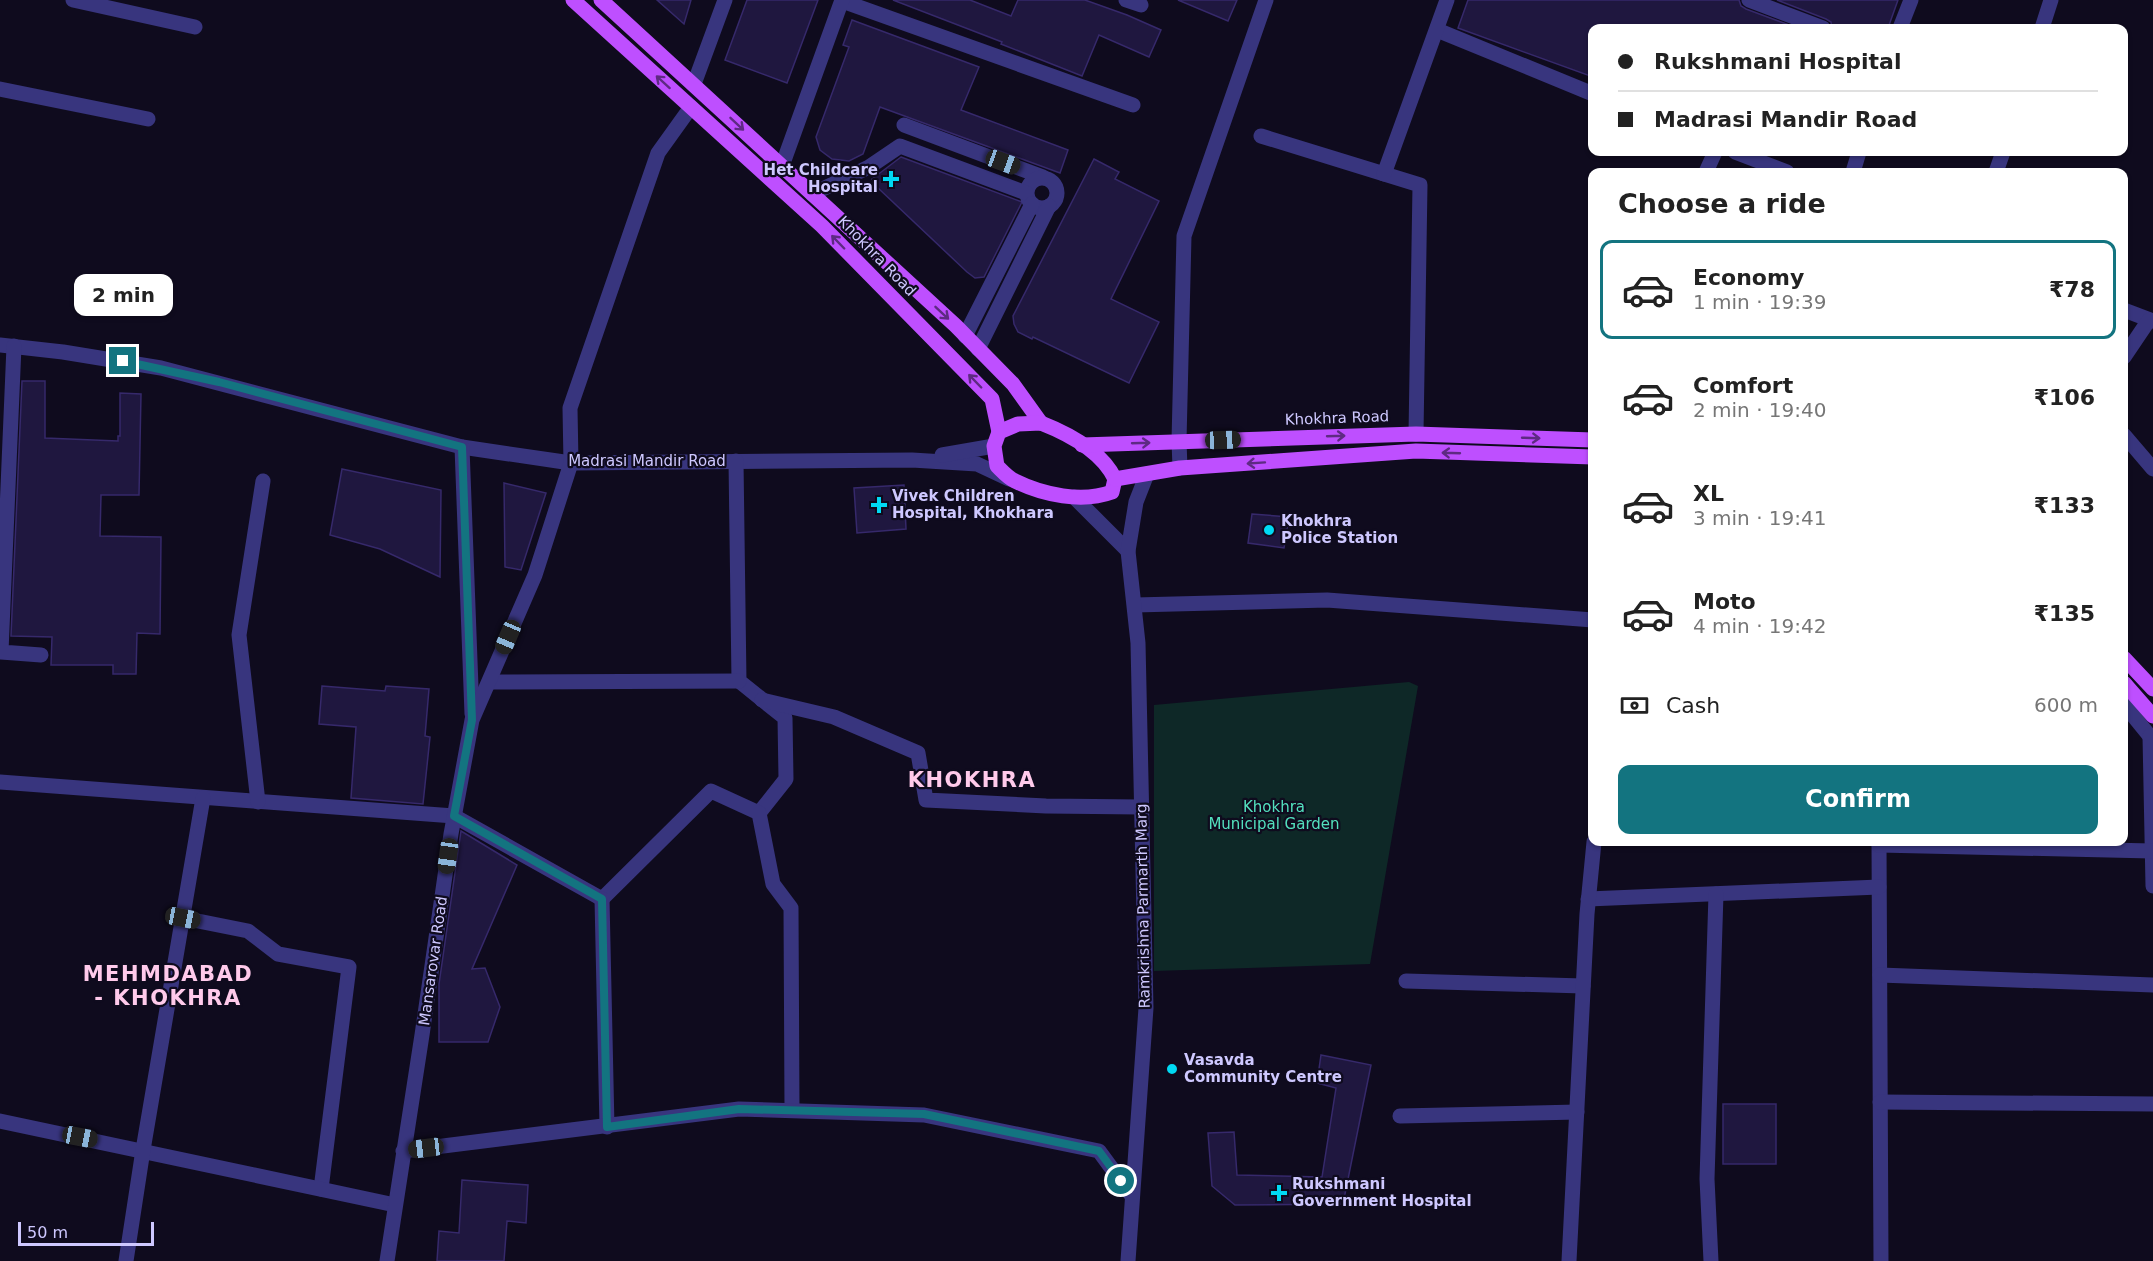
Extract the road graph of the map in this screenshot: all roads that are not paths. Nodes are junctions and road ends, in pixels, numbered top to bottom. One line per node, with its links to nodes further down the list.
1 (72, 0): 14 (street)
2 (573, 0): 20 (main road, Khokhra Road, one-way to 2)
3 (601, 0): 16 (main road, Khokhra Road)
4 (725, 0): 16 (street)
5 (842, 0): 19 (street); 25 (street)
6 (1266, 0): 43 (street)
7 (1447, 0): 15 (street)
8 (1749, 0): 11 (street)
9 (1911, 0): 12 (street)
10 (2051, 0): 13 (street)
11 (1812, 24)
12 (1902, 24)
13 (2043, 24)
14 (195, 27)
15 (1437, 30): 18 (street); 27 (street)
16 (694, 84): 25 (main road, Khokhra Road, one-way to 25)
17 (0, 89): 21 (street)
18 (1588, 92)
19 (1133, 105)
20 (691, 107): 40 (main road, Khokhra Road, one-way to 20); 49 (street, Mansarovar Road)
21 (148, 119)
22 (904, 125): 28 (street)
23 (1261, 136): 27 (street)
24 (1745, 156): 26 (street)
25 (782, 166): 29 (main road, Khokhra Road)
26 (1776, 168)
27 (1384, 174): 39 (street)
28 (1043, 177): 30 (street); 31 (street)
29 (813, 194): 30 (street); 34 (main road, Khokhra Road, one-way to 34)
30 (1029, 198): 31 (street); 34 (street)
31 (1049, 206): 36 (street)
32 (2128, 311): 33 (street)
33 (2151, 320): 37 (street)
34 (965, 336): 36 (main road, Khokhra Road)
35 (7, 345): 45 (street, Madrasi Mandir Road); 60 (street)
36 (978, 349): 38 (main road, Khokhra Road)
37 (2128, 352)
38 (1041, 423): 40 (main road); 44 (main road)
39 (1416, 434): 41 (main road, Khokhra Road, one-way to 41); 43 (main road, Khokhra Road, one-way to 39)
40 (996, 439): 47 (street); 55 (main road, Khokhra Road)
41 (1588, 439)
42 (2128, 440): 51 (street)
43 (1179, 441): 44 (main road, Khokhra Road, one-way to 43); 50 (street)
44 (1082, 445): 53 (main road)
45 (462, 447): 49 (street, Madrasi Mandir Road); 68 (street)
46 (1588, 458): 50 (main road, one-way to 50)
47 (912, 460): 48 (street, Madrasi Mandir Road); 55 (street)
48 (736, 461): 49 (street, Madrasi Mandir Road); 63 (street)
49 (571, 463): 64 (street, Mansarovar Road)
50 (1180, 468): 52 (main road)
51 (2153, 469)
52 (1147, 474): 53 (main road); 57 (street, Ramkrishna Parmarth Marg)
53 (1116, 479): 56 (main road)
54 (263, 481): 72 (street)
55 (1014, 481): 56 (main road)
56 (1074, 497): 57 (street)
57 (1128, 551): 58 (street, Ramkrishna Parmarth Marg)
58 (1135, 605): 59 (street); 73 (street, Ramkrishna Parmarth Marg)
59 (1588, 620)
60 (41, 655)
61 (2128, 662): 62 (main road)
62 (2147, 680)
63 (739, 681): 64 (street); 66 (street)
64 (489, 682): 68 (street, Mansarovar Road)
65 (2128, 687): 67 (main road); 69 (street)
66 (762, 699): 73 (street); 74 (street)
67 (2153, 716)
68 (472, 720): 75 (street, Mansarovar Road)
69 (2151, 738): 79 (street)
70 (0, 782): 71 (street)
71 (203, 798): 72 (street); 85 (street)
72 (258, 802): 75 (street)
73 (1141, 807): 100 (street, Ramkrishna Parmarth Marg)
74 (759, 813): 83 (street); 92 (street)
75 (454, 816): 83 (street); 98 (street, Mansarovar Road)
76 (1594, 846): 84 (street)
77 (1880, 846): 80 (street)
78 (1982, 846): 79 (street)
79 (2152, 851): 81 (street)
80 (1880, 886): 82 (street); 86 (street)
81 (2153, 886)
82 (1716, 894): 84 (street); 106 (street)
83 (602, 899): 96 (street)
84 (1588, 899): 89 (street)
85 (183, 918): 97 (street); 99 (street)
86 (1880, 975): 88 (street); 90 (street)
87 (1406, 981): 89 (street)
88 (2153, 985)
89 (1583, 986): 93 (street)
90 (1880, 1102): 91 (street); 107 (street)
91 (2153, 1104)
92 (792, 1109): 96 (street); 100 (street)
93 (1577, 1112): 94 (street); 105 (street)
94 (1400, 1116)
95 (0, 1121): 97 (street)
96 (607, 1127): 98 (street)
97 (143, 1150): 99 (street); 102 (street)
98 (403, 1151): 101 (street, Mansarovar Road)
99 (321, 1189): 101 (street)
100 (1132, 1196): 104 (street, Ramkrishna Parmarth Marg)
101 (395, 1205): 103 (street, Mansarovar Road)
102 (126, 1261)
103 (387, 1261)
104 (1128, 1261)
105 (1569, 1261)
106 (1711, 1261)
107 (1881, 1261)

